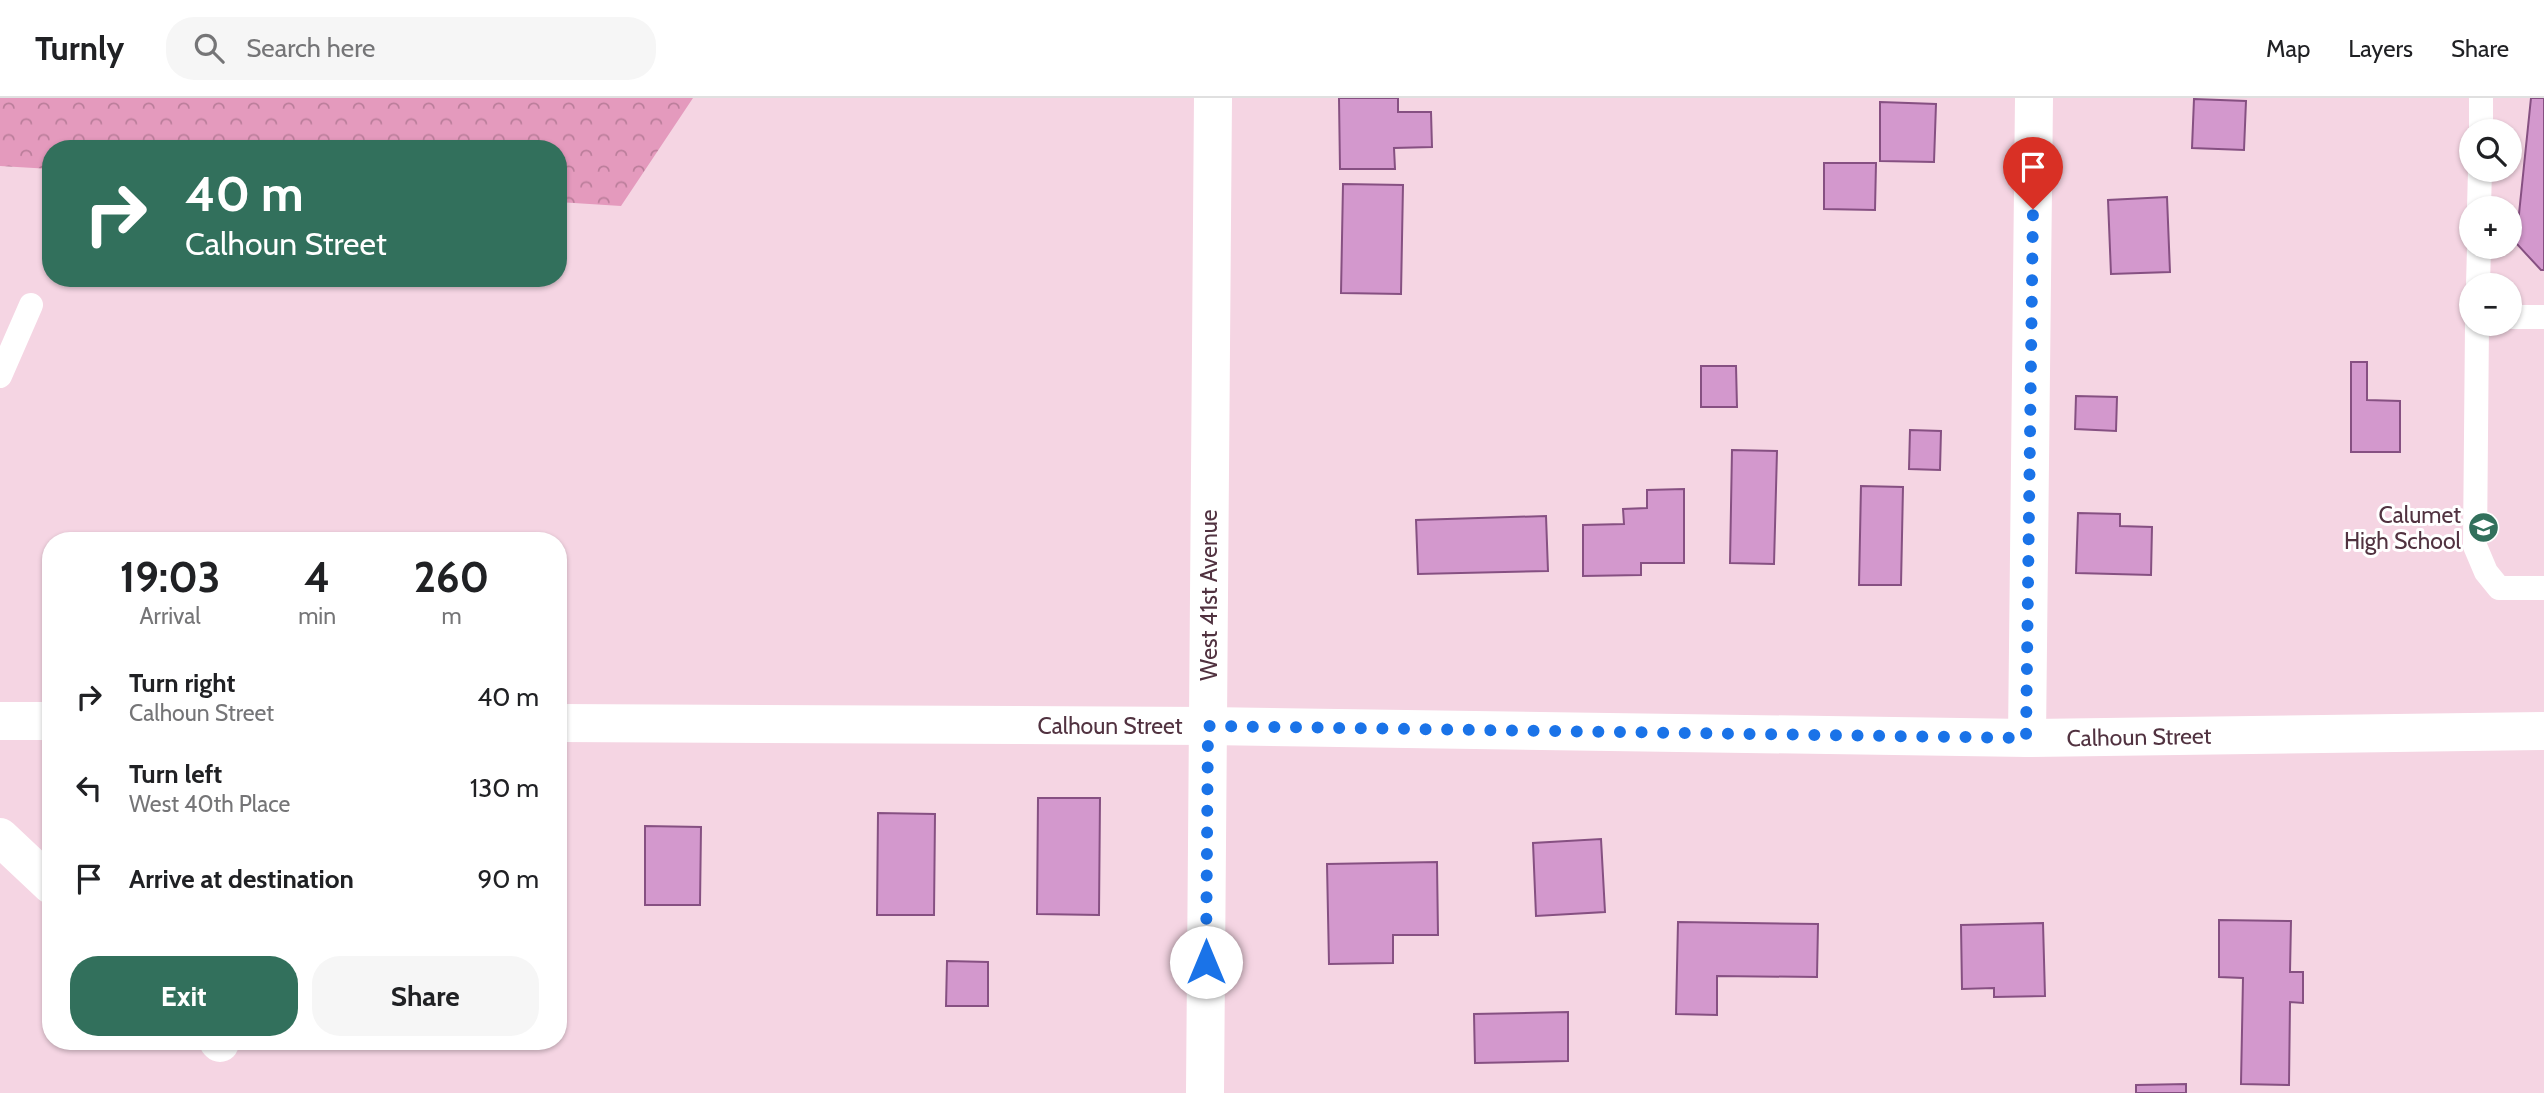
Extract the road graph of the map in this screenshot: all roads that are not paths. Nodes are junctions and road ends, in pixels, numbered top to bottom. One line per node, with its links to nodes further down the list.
1 (1213, 98): 14 (street, West 41st Avenue)
2 (2034, 98): 16 (street)
3 (2482, 98): 4 (lane)
4 (2481, 119)
5 (31, 305): 9 (lane)
6 (2522, 317): 7 (lane)
7 (2544, 317)
8 (2477, 336): 10 (lane)
9 (0, 376)
10 (2544, 587)
11 (0, 721): 12 (street)
12 (42, 721)
13 (567, 723): 14 (street, Calhoun Street)
14 (1208, 726): 16 (street, Calhoun Street); 19 (street, West 41st Avenue)
15 (2544, 731): 16 (street, Calhoun Street)
16 (2026, 738)
17 (0, 837): 18 (street)
18 (42, 877)
19 (1205, 1093)

